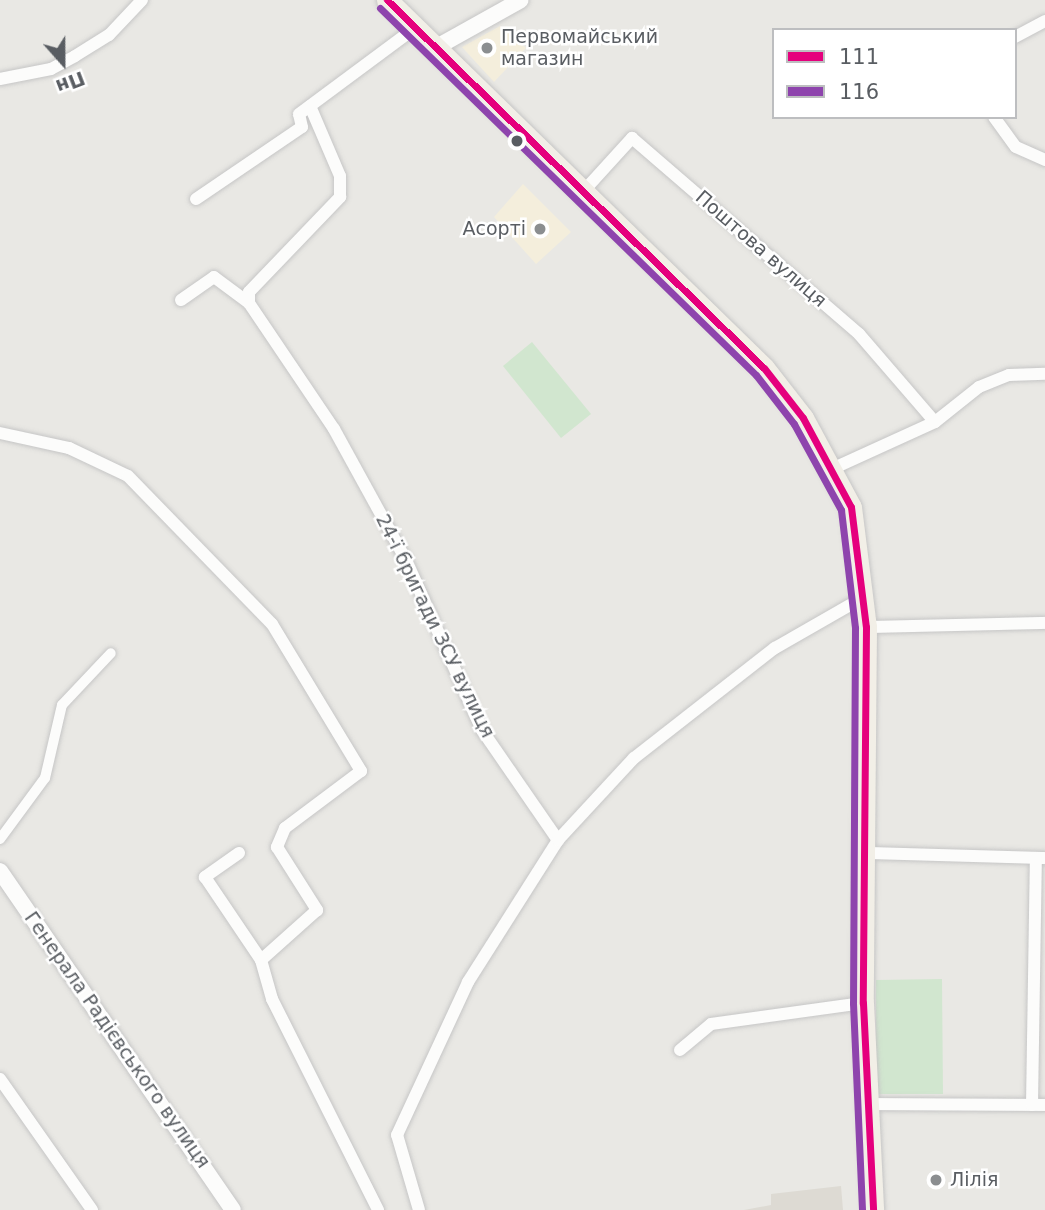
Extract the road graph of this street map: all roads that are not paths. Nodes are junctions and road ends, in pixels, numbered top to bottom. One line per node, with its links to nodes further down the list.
1 (142, 0): 8 (street)
2 (387, 0): 5 (main road)
3 (521, 0): 7 (street)
4 (1045, 21): 6 (street)
5 (415, 28): 7 (main road); 9 (street)
6 (1017, 36)
7 (435, 48): 12 (main road)
8 (0, 79)
9 (310, 106): 13 (street); 15 (street)
10 (995, 119): 11 (street)
11 (1045, 160)
12 (581, 194): 17 (street, Поштова вулиця); 19 (main road)
13 (196, 199)
14 (181, 300): 15 (street, 24-ї бригади ЗСУ вулиця)
15 (249, 303): 25 (street, 24-ї бригади ЗСУ вулиця)
16 (1045, 374): 17 (street)
17 (935, 422): 19 (street)
18 (0, 433): 30 (street)
19 (834, 468): 20 (main road)
20 (864, 597): 22 (main road); 25 (street)
21 (1045, 623): 22 (street)
22 (866, 627): 27 (main road)
23 (111, 653): 24 (street)
24 (0, 839)
25 (558, 840): 39 (street)
26 (239, 853): 30 (street)
27 (867, 853): 28 (street); 31 (main road)
28 (1041, 858): 35 (street)
29 (0, 871): 37 (street, Генерала Радієвського вулиця)
30 (261, 960): 38 (street)
31 (863, 1003): 32 (street); 34 (main road)
32 (680, 1050)
33 (0, 1079): 36 (street)
34 (867, 1104): 35 (street); 40 (main road)
35 (1039, 1105)
36 (92, 1210)
37 (233, 1210)
38 (378, 1210)
39 (419, 1210)
40 (873, 1210)

